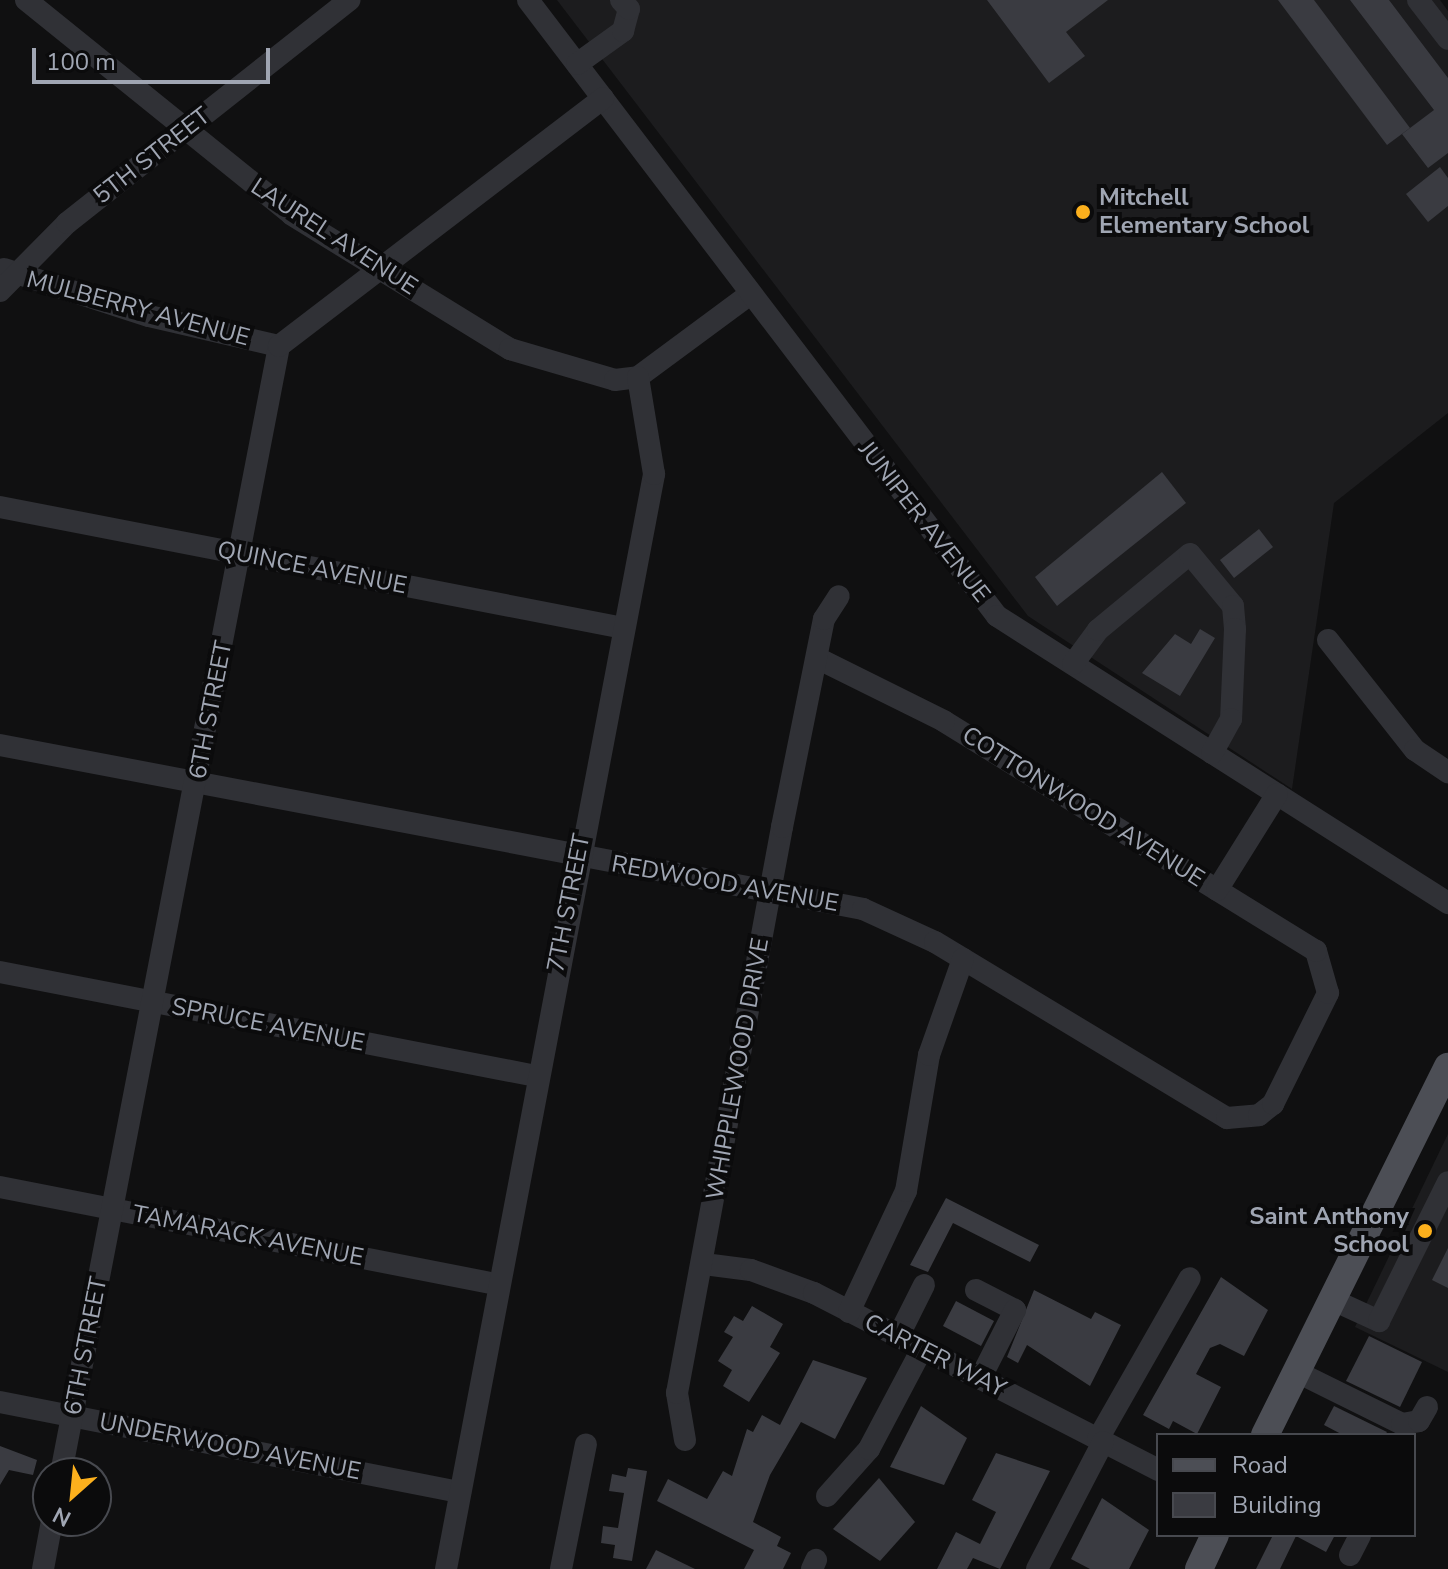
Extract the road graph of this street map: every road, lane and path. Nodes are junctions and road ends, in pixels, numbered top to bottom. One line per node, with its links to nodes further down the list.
1 (26, 0): 9 (street, LAUREL AVENUE)
2 (349, 0): 9 (street, 5TH STREET)
3 (528, 0): 7 (street, JUNIPER AVENUE)
4 (621, 0): 7 (street)
5 (1418, 0): 6 (street)
6 (1448, 39)
7 (577, 64): 8 (street, JUNIPER AVENUE)
8 (603, 98): 10 (street); 12 (street, JUNIPER AVENUE)
9 (186, 130): 10 (street, LAUREL AVENUE); 11 (street, 5TH STREET)
10 (380, 268): 13 (street); 14 (street, LAUREL AVENUE)
11 (4, 278): 13 (street, MULBERRY AVENUE)
12 (750, 294): 14 (street); 21 (street, JUNIPER AVENUE)
13 (279, 346): 16 (street, 6TH STREET)
14 (638, 377): 18 (street, 7TH STREET)
15 (0, 507): 16 (street, QUINCE AVENUE)
16 (242, 554): 18 (street, QUINCE AVENUE); 25 (street, 6TH STREET)
17 (839, 596): 20 (street, WHIPPLEWOOD DRIVE)
18 (623, 628): 27 (street, 7TH STREET)
19 (1328, 640): 24 (street)
20 (817, 658): 28 (street, COTTONWOOD AVENUE); 29 (street, WHIPPLEWOOD DRIVE)
21 (1073, 664): 23 (street, JUNIPER AVENUE); 23 (street)
22 (0, 745): 25 (street, REDWOOD AVENUE)
23 (1212, 753): 26 (street, JUNIPER AVENUE)
24 (1448, 772)
25 (195, 785): 27 (street, REDWOOD AVENUE); 33 (street, 6TH STREET)
26 (1277, 794): 28 (street); 30 (street, JUNIPER AVENUE)
27 (578, 857): 29 (street, REDWOOD AVENUE); 35 (street, 7TH STREET)
28 (1217, 890): 36 (street, COTTONWOOD AVENUE)
29 (769, 892): 31 (street, REDWOOD AVENUE); 40 (street, WHIPPLEWOOD DRIVE)
30 (1448, 903)
31 (963, 959): 36 (street, REDWOOD AVENUE); 46 (street)
32 (0, 972): 33 (street, SPRUCE AVENUE)
33 (153, 1003): 35 (street, SPRUCE AVENUE); 39 (street, 6TH STREET)
34 (1448, 1067): 45 (main road)
35 (536, 1076): 42 (street, 7TH STREET)
36 (1259, 1115)
37 (1448, 1182): 45 (street)
38 (0, 1187): 39 (street, TAMARACK AVENUE)
39 (113, 1210): 42 (street, TAMARACK AVENUE); 53 (street, 6TH STREET)
40 (704, 1264): 46 (street, CARTER WAY); 55 (street, WHIPPLEWOOD DRIVE)
41 (1190, 1278): 56 (street)
42 (496, 1284): 60 (street, 7TH STREET)
43 (924, 1285): 47 (street)
44 (976, 1290): 50 (street)
45 (1333, 1300): 49 (main road)
46 (849, 1312): 47 (street, CARTER WAY)
47 (898, 1337): 48 (street, CARTER WAY)
48 (922, 1349): 50 (street, CARTER WAY); 61 (street)
49 (1297, 1372): 52 (street); 54 (main road)
50 (980, 1379): 56 (street, CARTER WAY)
51 (0, 1402): 53 (street, UNDERWOOD AVENUE)
52 (1427, 1407)
53 (72, 1416): 58 (street, 6TH STREET); 60 (street, UNDERWOOD AVENUE)
54 (1266, 1433)
55 (685, 1440)
56 (1101, 1440): 59 (street, CARTER WAY); 69 (street)
57 (586, 1444): 66 (street)
58 (64, 1457)
59 (1156, 1469)
60 (460, 1492): 68 (street, 7TH STREET)
61 (827, 1496)
62 (49, 1537): 67 (street)
63 (1214, 1537): 70 (main road)
64 (1359, 1537): 65 (street)
65 (1350, 1555)
66 (568, 1566)
67 (43, 1569)
68 (446, 1569)
69 (1037, 1569)
70 (1199, 1569)

